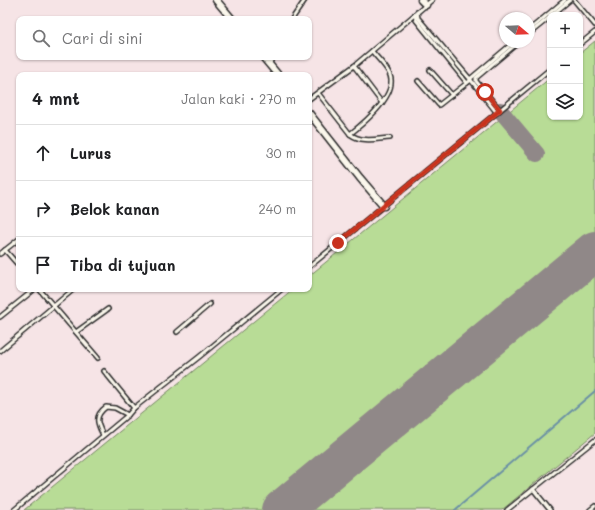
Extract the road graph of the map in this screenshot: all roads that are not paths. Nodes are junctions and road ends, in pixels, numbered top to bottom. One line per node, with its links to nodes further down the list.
1 (216, 0): 10 (street)
2 (304, 0): 11 (lane)
3 (432, 0): 7 (lane)
4 (565, 0): 13 (lane)
5 (570, 0): 8 (lane)
6 (574, 0): 14 (lane)
7 (424, 3): 9 (lane)
8 (556, 12)
9 (416, 13): 20 (lane); 28 (lane); 30 (lane)
10 (229, 16)
11 (294, 16)
12 (547, 19): 15 (lane)
13 (535, 25)
14 (595, 25)
15 (535, 29)
16 (595, 32): 17 (lane)
17 (583, 42)
18 (507, 48): 28 (lane)
19 (512, 48): 35 (lane)
20 (372, 51): 24 (lane); 34 (lane)
21 (265, 60): 23 (street)
22 (271, 60): 23 (lane)
23 (270, 66): 27 (street)
24 (354, 66): 31 (lane); 34 (lane)
25 (430, 70): 32 (lane)
26 (547, 71): 35 (lane)
27 (275, 72)
28 (470, 80): 30 (lane); 36 (lane)
29 (418, 81): 32 (lane)
30 (468, 83): 32 (lane)
31 (318, 92): 33 (lane); 38 (lane)
32 (452, 95)
33 (312, 97)
34 (382, 103): 38 (lane)
35 (500, 110): 36 (lane)
36 (497, 113): 40 (lane)
37 (312, 117): 40 (street)
38 (350, 134): 39 (lane)
39 (390, 138)
40 (384, 206): 45 (lane)
41 (16, 242): 42 (lane)
42 (6, 250): 43 (lane); 44 (lane)
43 (0, 254)
44 (16, 262)
45 (312, 265)
46 (31, 292): 53 (lane)
47 (42, 292): 51 (lane)
48 (70, 292): 51 (lane)
49 (278, 292): 59 (lane)
50 (210, 304): 55 (lane)
51 (54, 306): 54 (lane); 56 (lane)
52 (108, 309): 54 (lane)
53 (0, 317)
54 (76, 332): 57 (lane)
55 (177, 332)
56 (0, 351)
57 (98, 358)
58 (104, 371): 59 (lane)
59 (134, 408): 60 (lane)
60 (128, 415): 61 (lane); 61 (lane)
61 (103, 435): 65 (lane)
62 (595, 440): 63 (lane)
63 (533, 489): 66 (lane); 67 (lane)
64 (595, 506): 68 (lane)
65 (14, 510)
66 (507, 510)
67 (550, 510)
68 (590, 510)

